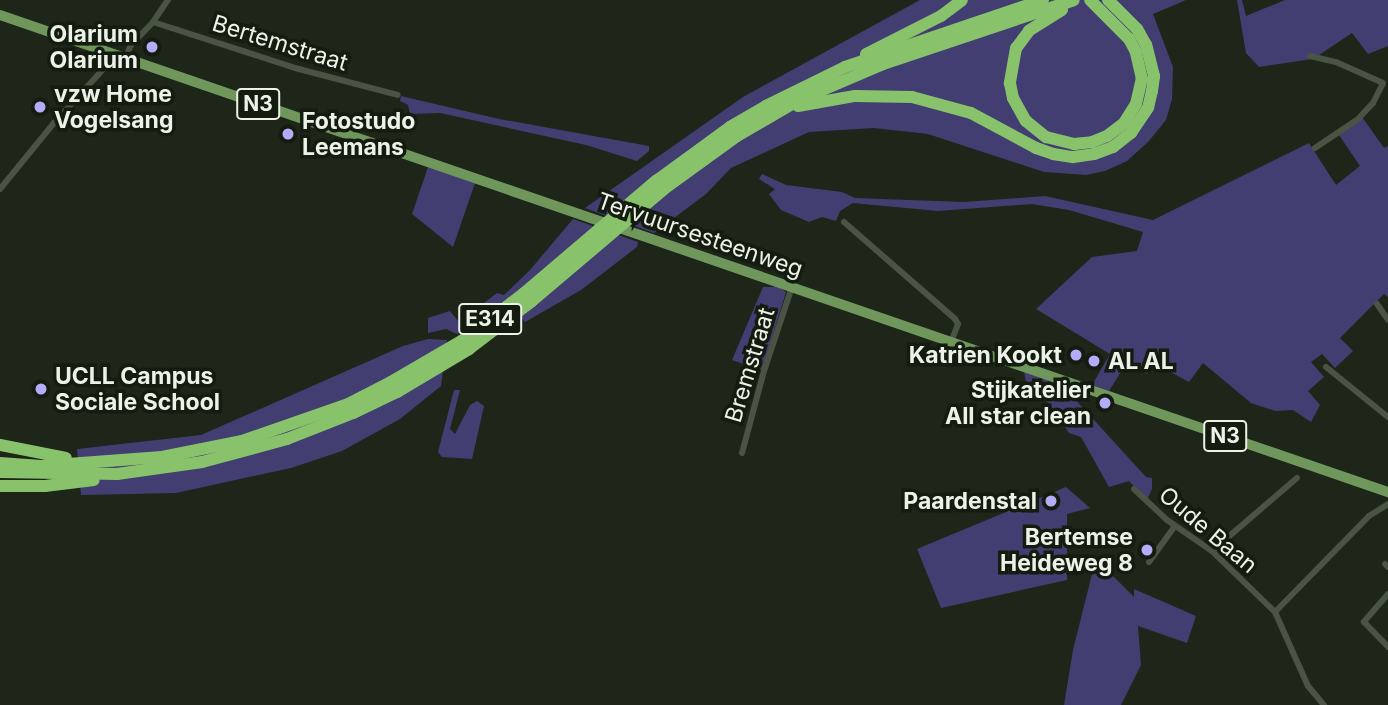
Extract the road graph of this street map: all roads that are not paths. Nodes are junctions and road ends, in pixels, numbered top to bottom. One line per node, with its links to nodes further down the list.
1 (168, 0): 8 (street)
2 (962, 0): 12 (highway)
3 (1043, 0): 12 (highway, E314)
4 (1075, 0): 5 (highway); 15 (highway, E314)
5 (1090, 0)
6 (1108, 0): 15 (highway)
7 (0, 15): 9 (main road, Tervuursesteenweg / N3)
8 (153, 22): 11 (street); 14 (street, Bertemstraat)
9 (111, 54): 11 (main road, Tervuursesteenweg / N3); 17 (street)
10 (1310, 56): 13 (street)
11 (125, 59): 19 (main road, Tervuursesteenweg / N3)
12 (845, 67): 28 (highway, E314)
13 (1385, 82): 16 (street)
14 (398, 94)
15 (787, 107): 30 (highway, E314)
16 (1315, 148)
17 (0, 189)
18 (844, 222): 22 (street)
19 (792, 287): 22 (main road, Tervuursesteenweg / N3); 26 (street, Bremstraat)
20 (1377, 304): 21 (street)
21 (1388, 320)
22 (951, 342): 34 (main road, Tervuursesteenweg / N3)
23 (1326, 367): 24 (street)
24 (1388, 417)
25 (0, 445): 28 (highway)
26 (742, 453)
27 (0, 463): 28 (highway, E314)
28 (94, 464)
29 (0, 472): 30 (highway, E314)
30 (117, 474): 32 (highway)
31 (1297, 478): 37 (street)
32 (0, 486)
33 (1134, 489): 36 (street, Oude Baan)
34 (1388, 492)
35 (1388, 504): 40 (street)
36 (1175, 526): 37 (street, Oude Baan); 38 (street)
37 (1212, 551): 40 (street, Oude Baan)
38 (1149, 562)
39 (1388, 594): 41 (street)
40 (1275, 612): 42 (street, Oude Baan)
41 (1388, 647)
42 (1324, 705)

